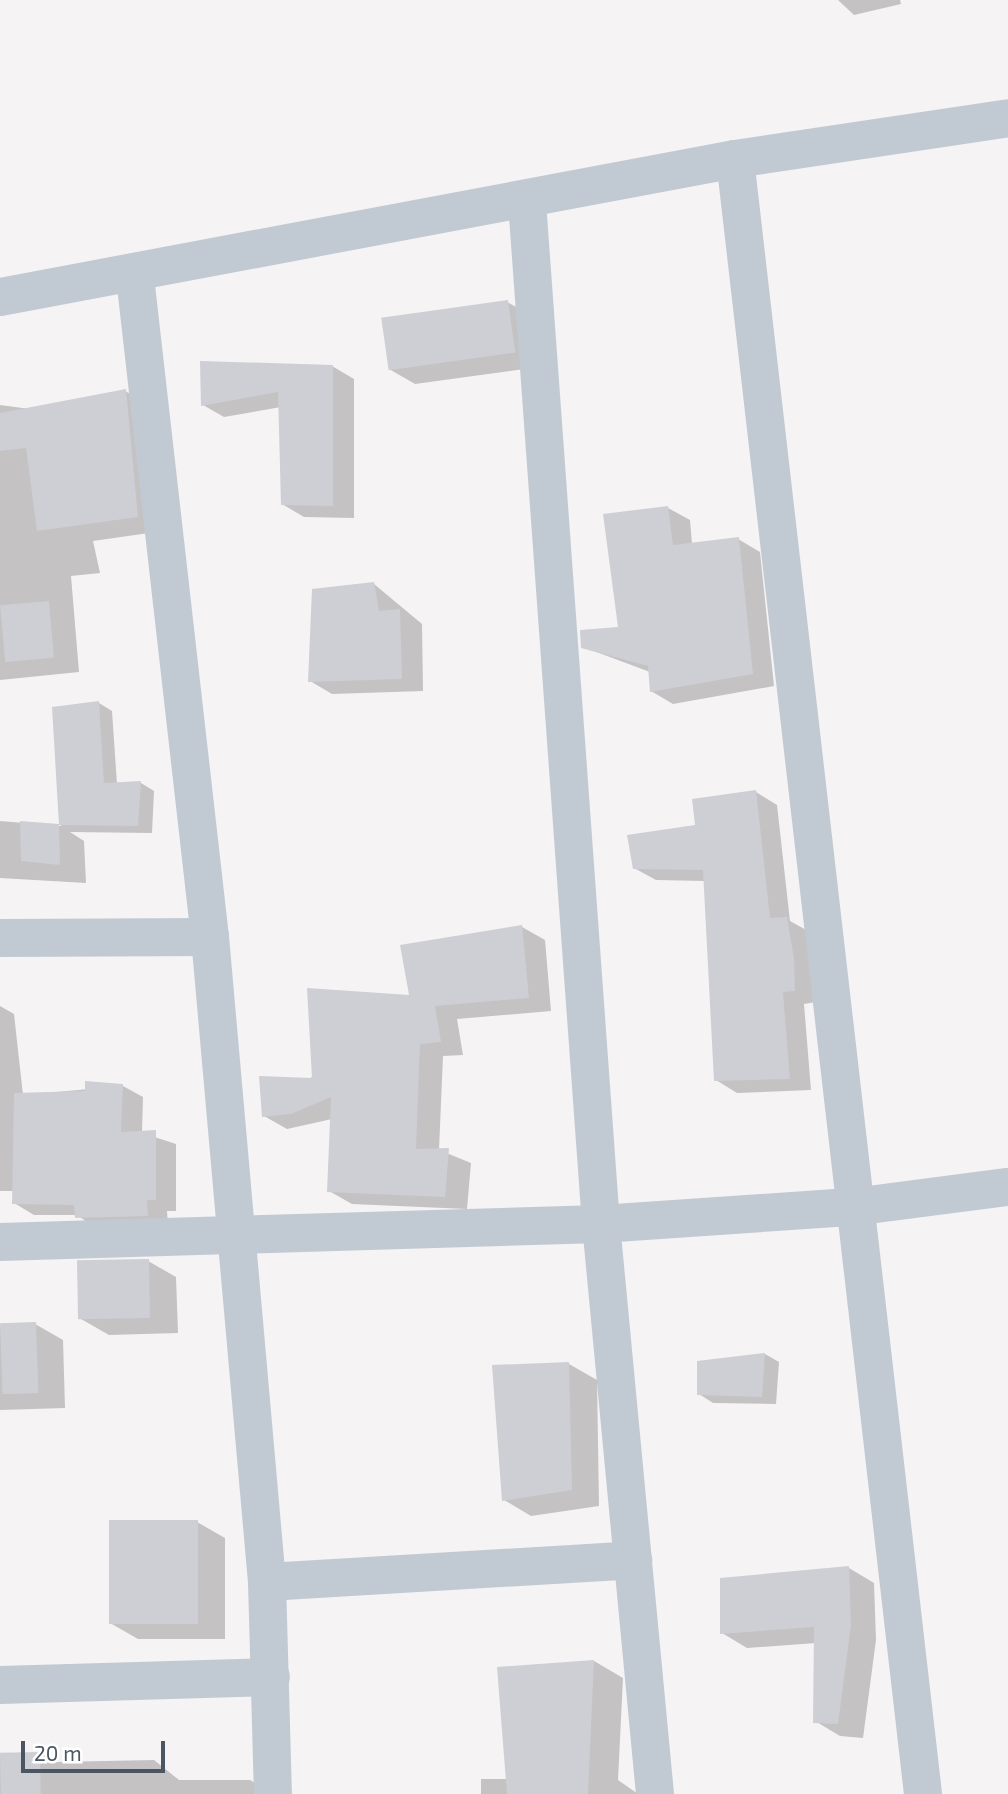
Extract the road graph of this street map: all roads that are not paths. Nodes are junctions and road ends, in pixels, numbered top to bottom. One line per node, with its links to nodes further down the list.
1 (1008, 118): 2 (street)
2 (735, 159): 3 (street); 9 (street)
3 (527, 202): 4 (street); 10 (street)
4 (135, 276): 5 (street); 6 (street)
5 (0, 298)
6 (210, 937): 7 (street); 11 (street)
7 (0, 938)
8 (1008, 1187): 9 (street)
9 (853, 1207): 10 (street); 19 (street)
10 (601, 1224): 11 (street); 13 (street)
11 (235, 1236): 12 (street); 14 (street)
12 (0, 1242)
13 (632, 1560): 14 (street); 18 (street)
14 (267, 1582): 15 (street)
15 (271, 1677): 16 (street); 17 (street)
16 (0, 1685)
17 (273, 1794)
18 (655, 1794)
19 (923, 1794)

